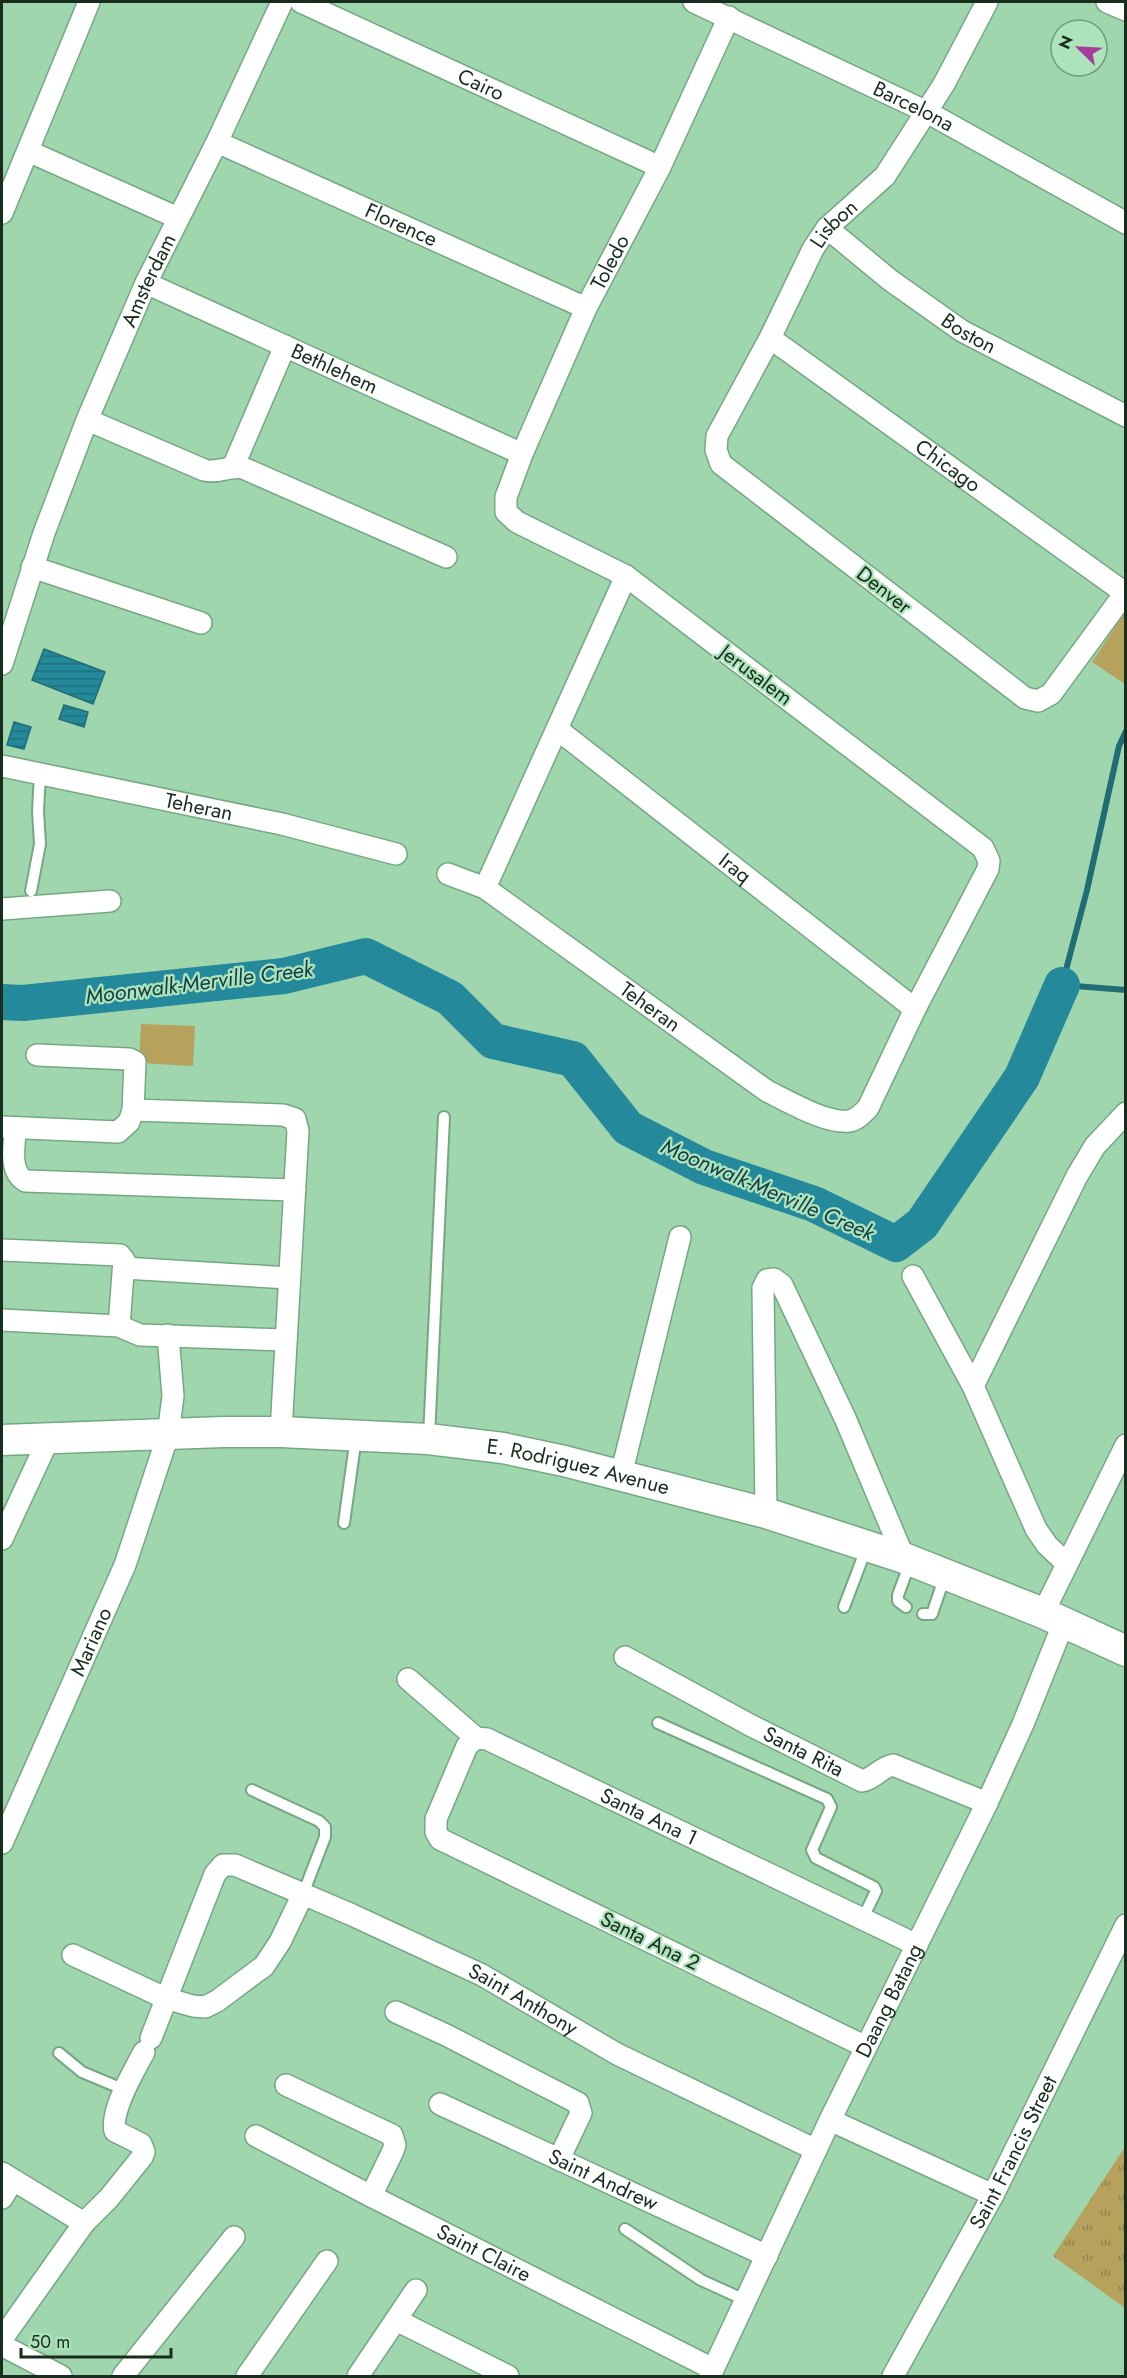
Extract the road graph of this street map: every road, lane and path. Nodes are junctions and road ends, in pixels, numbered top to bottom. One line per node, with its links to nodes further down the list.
1 (89, 2): 11 (street)
2 (282, 2): 10 (street, Amsterdam)
3 (301, 2): 12 (street, Cairo)
4 (694, 2): 8 (street, Barcelona)
5 (987, 2): 9 (street, Lisbon)
6 (1107, 2): 7 (street)
7 (1125, 10)
8 (729, 17): 9 (street, Barcelona); 12 (street, Toledo)
9 (927, 112): 15 (street, Barcelona); 16 (street, Lisbon)
10 (217, 142): 14 (street, Amsterdam); 18 (street, Florence)
11 (27, 151): 13 (street); 14 (street)
12 (660, 167): 18 (street, Toledo)
13 (2, 213)
14 (178, 218): 17 (street, Amsterdam)
15 (1125, 223)
16 (827, 228): 19 (street, Lisbon); 21 (street, Boston)
17 (146, 283): 20 (street, Bethlehem); 28 (street, Amsterdam)
18 (586, 308): 23 (street, Toledo)
19 (770, 338): 24 (street, Lisbon); 30 (street, Chicago)
20 (285, 346): 23 (street, Bethlehem); 25 (street)
21 (1125, 416)
22 (97, 424): 25 (street)
23 (522, 454): 26 (street, Toledo)
24 (721, 464): 30 (street, Denver)
25 (233, 467): 27 (street)
26 (507, 512): 29 (street, Jerusalem)
27 (446, 557)
28 (32, 567): 31 (street); 32 (street, Amsterdam)
29 (626, 576): 33 (street); 42 (street, Jerusalem)
30 (1125, 593)
31 (201, 623)
32 (2, 664)
33 (556, 729): 38 (street); 42 (street, Iraq)
34 (2, 766): 35 (street, Teheran)
35 (40, 774): 36 (street, Teheran); 39 (lane)
36 (396, 855)
37 (448, 874): 38 (street, Teheran)
38 (485, 888): 42 (street, Teheran)
39 (31, 891)
40 (110, 901): 41 (street)
41 (2, 909)
42 (915, 1009)
43 (37, 1055): 44 (street)
44 (133, 1110): 47 (street); 48 (street)
45 (1125, 1113): 58 (street)
46 (444, 1117): 63 (lane)
47 (8, 1127): 48 (street)
48 (295, 1191): 53 (street)
49 (680, 1237): 66 (street)
50 (2, 1250): 51 (street)
51 (124, 1268): 53 (street); 55 (street)
52 (913, 1276): 58 (street)
53 (289, 1278): 57 (street)
54 (2, 1320): 55 (street)
55 (119, 1326): 56 (street)
56 (168, 1335): 57 (street); 60 (street, Mariano)
57 (286, 1340): 59 (street)
58 (973, 1386): 72 (street)
59 (281, 1432): 60 (main road, E. Rodriguez Avenue); 61 (main road, E. Rodriguez Avenue)
60 (168, 1435): 62 (main road, E. Rodriguez Avenue); 85 (street, Mariano)
61 (356, 1436): 63 (main road, E. Rodriguez Avenue); 68 (lane)
62 (49, 1438): 64 (main road, E. Rodriguez Avenue); 69 (street)
63 (428, 1439): 66 (main road, E. Rodriguez Avenue)
64 (2, 1440)
65 (1125, 1445): 72 (street, Daang Batang)
66 (621, 1475): 67 (main road, E. Rodriguez Avenue)
67 (766, 1513): 70 (main road, E. Rodriguez Avenue); 71 (street)
68 (344, 1523)
69 (2, 1539)
70 (867, 1546): 71 (main road, E. Rodriguez Avenue); 74 (lane)
71 (907, 1560): 73 (main road, E. Rodriguez Avenue); 75 (lane)
72 (1066, 1563): 77 (street, Daang Batang)
73 (946, 1575): 76 (lane); 77 (main road, E. Rodriguez Avenue)
74 (844, 1607)
75 (906, 1607)
76 (923, 1614)
77 (1054, 1618): 78 (main road, E. Rodriguez Avenue); 84 (street, Daang Batang)
78 (1125, 1651)
79 (625, 1657): 84 (street, Santa Rita)
80 (408, 1679): 82 (street)
81 (658, 1723): 87 (lane)
82 (476, 1738): 87 (street, Santa Ana 1); 93 (street, Santa Ana 2)
83 (252, 1790): 86 (lane)
84 (987, 1803): 89 (street, Daang Batang)
85 (2, 1843)
86 (303, 1894): 91 (street); 91 (street, Saint Anthony); 100 (street, Saint Anthony)
87 (863, 1918): 89 (street, Santa Ana 1)
88 (1125, 1925): 103 (street, Saint Francis Street)
89 (917, 1945): 93 (street, Daang Batang)
90 (73, 1955): 91 (street)
91 (165, 1998): 96 (street)
92 (396, 2012): 101 (street)
93 (866, 2047): 98 (street, Daang Batang)
94 (59, 2053): 96 (lane)
95 (286, 2085): 104 (street)
96 (125, 2090): 105 (street)
97 (440, 2104): 101 (street, Saint Andrew)
98 (830, 2120): 100 (street, Daang Batang); 103 (street)
99 (256, 2136): 104 (street, Saint Claire)
100 (816, 2150): 108 (street, Daang Batang)
101 (559, 2159): 108 (street, Saint Andrew)
102 (5, 2184): 105 (street)
103 (993, 2195): 120 (street, Saint Francis Street)
104 (371, 2196): 114 (street, Saint Claire)
105 (84, 2223): 113 (street)
106 (626, 2229): 111 (lane)
107 (234, 2237): 116 (street)
108 (767, 2256): 111 (street, Daang Batang)
109 (327, 2261): 117 (street)
110 (416, 2290): 112 (street)
111 (745, 2300): 114 (street, Daang Batang)
112 (396, 2320): 118 (street); 119 (street)
113 (2, 2339): 115 (street)
114 (712, 2373)
115 (61, 2376)
116 (123, 2376)
117 (247, 2376)
118 (358, 2376)
119 (508, 2376)
120 (893, 2376)

